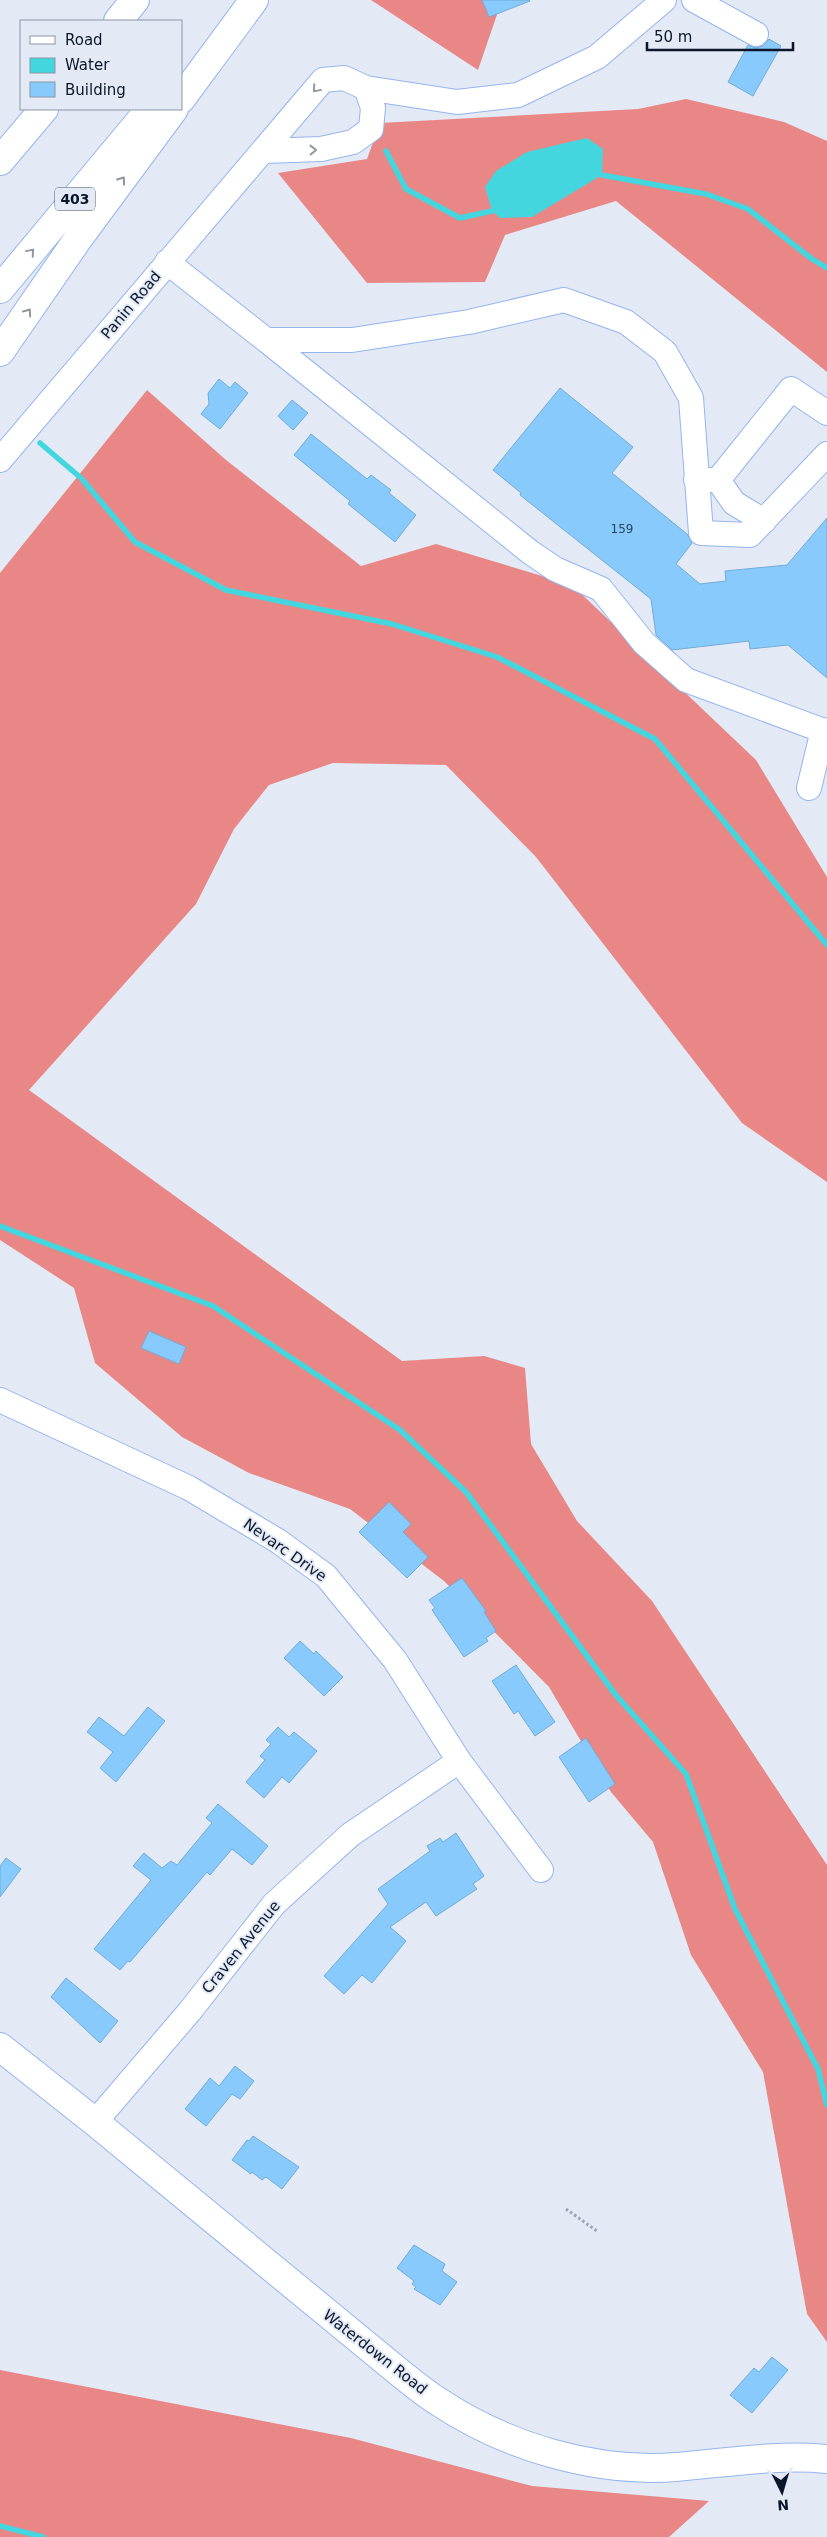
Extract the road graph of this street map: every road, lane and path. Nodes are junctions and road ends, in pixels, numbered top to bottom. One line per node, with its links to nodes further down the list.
1 (135, 0): 6 (main road)
2 (240, 0): 8 (main road)
3 (254, 0): 10 (main road)
4 (664, 0): 9 (street, Panin Road)
5 (694, 0): 7 (street)
6 (119, 20)
7 (756, 34)
8 (182, 70)
9 (366, 88): 16 (street, Panin Road, one-way to 16); 16 (street, one-way to 9)
10 (182, 98)
11 (35, 110): 15 (main road)
12 (43, 110): 17 (main road)
13 (149, 110): 19 (main road, 403, one-way to 13)
14 (173, 110): 21 (main road, one-way to 14)
15 (0, 147)
16 (264, 151): 18 (street, Panin Road)
17 (0, 161)
18 (167, 262): 20 (street); 24 (street, Panin Road)
19 (0, 289)
20 (266, 340): 25 (street); 27 (street)
21 (0, 352)
22 (827, 413): 25 (street)
23 (827, 454): 26 (street)
24 (0, 460)
25 (707, 480): 26 (street); 26 (street)
26 (764, 521)
27 (825, 731): 28 (street)
28 (809, 788)
29 (0, 1400): 30 (street, Nevarc Drive)
30 (459, 1761): 31 (street, Nevarc Drive); 33 (street, Craven Avenue)
31 (541, 1870)
32 (0, 2047): 33 (main road, Waterdown Road)
33 (95, 2122): 36 (main road, Waterdown Road)
34 (566, 2209): 35 (path)
35 (597, 2231)
36 (827, 2459)

